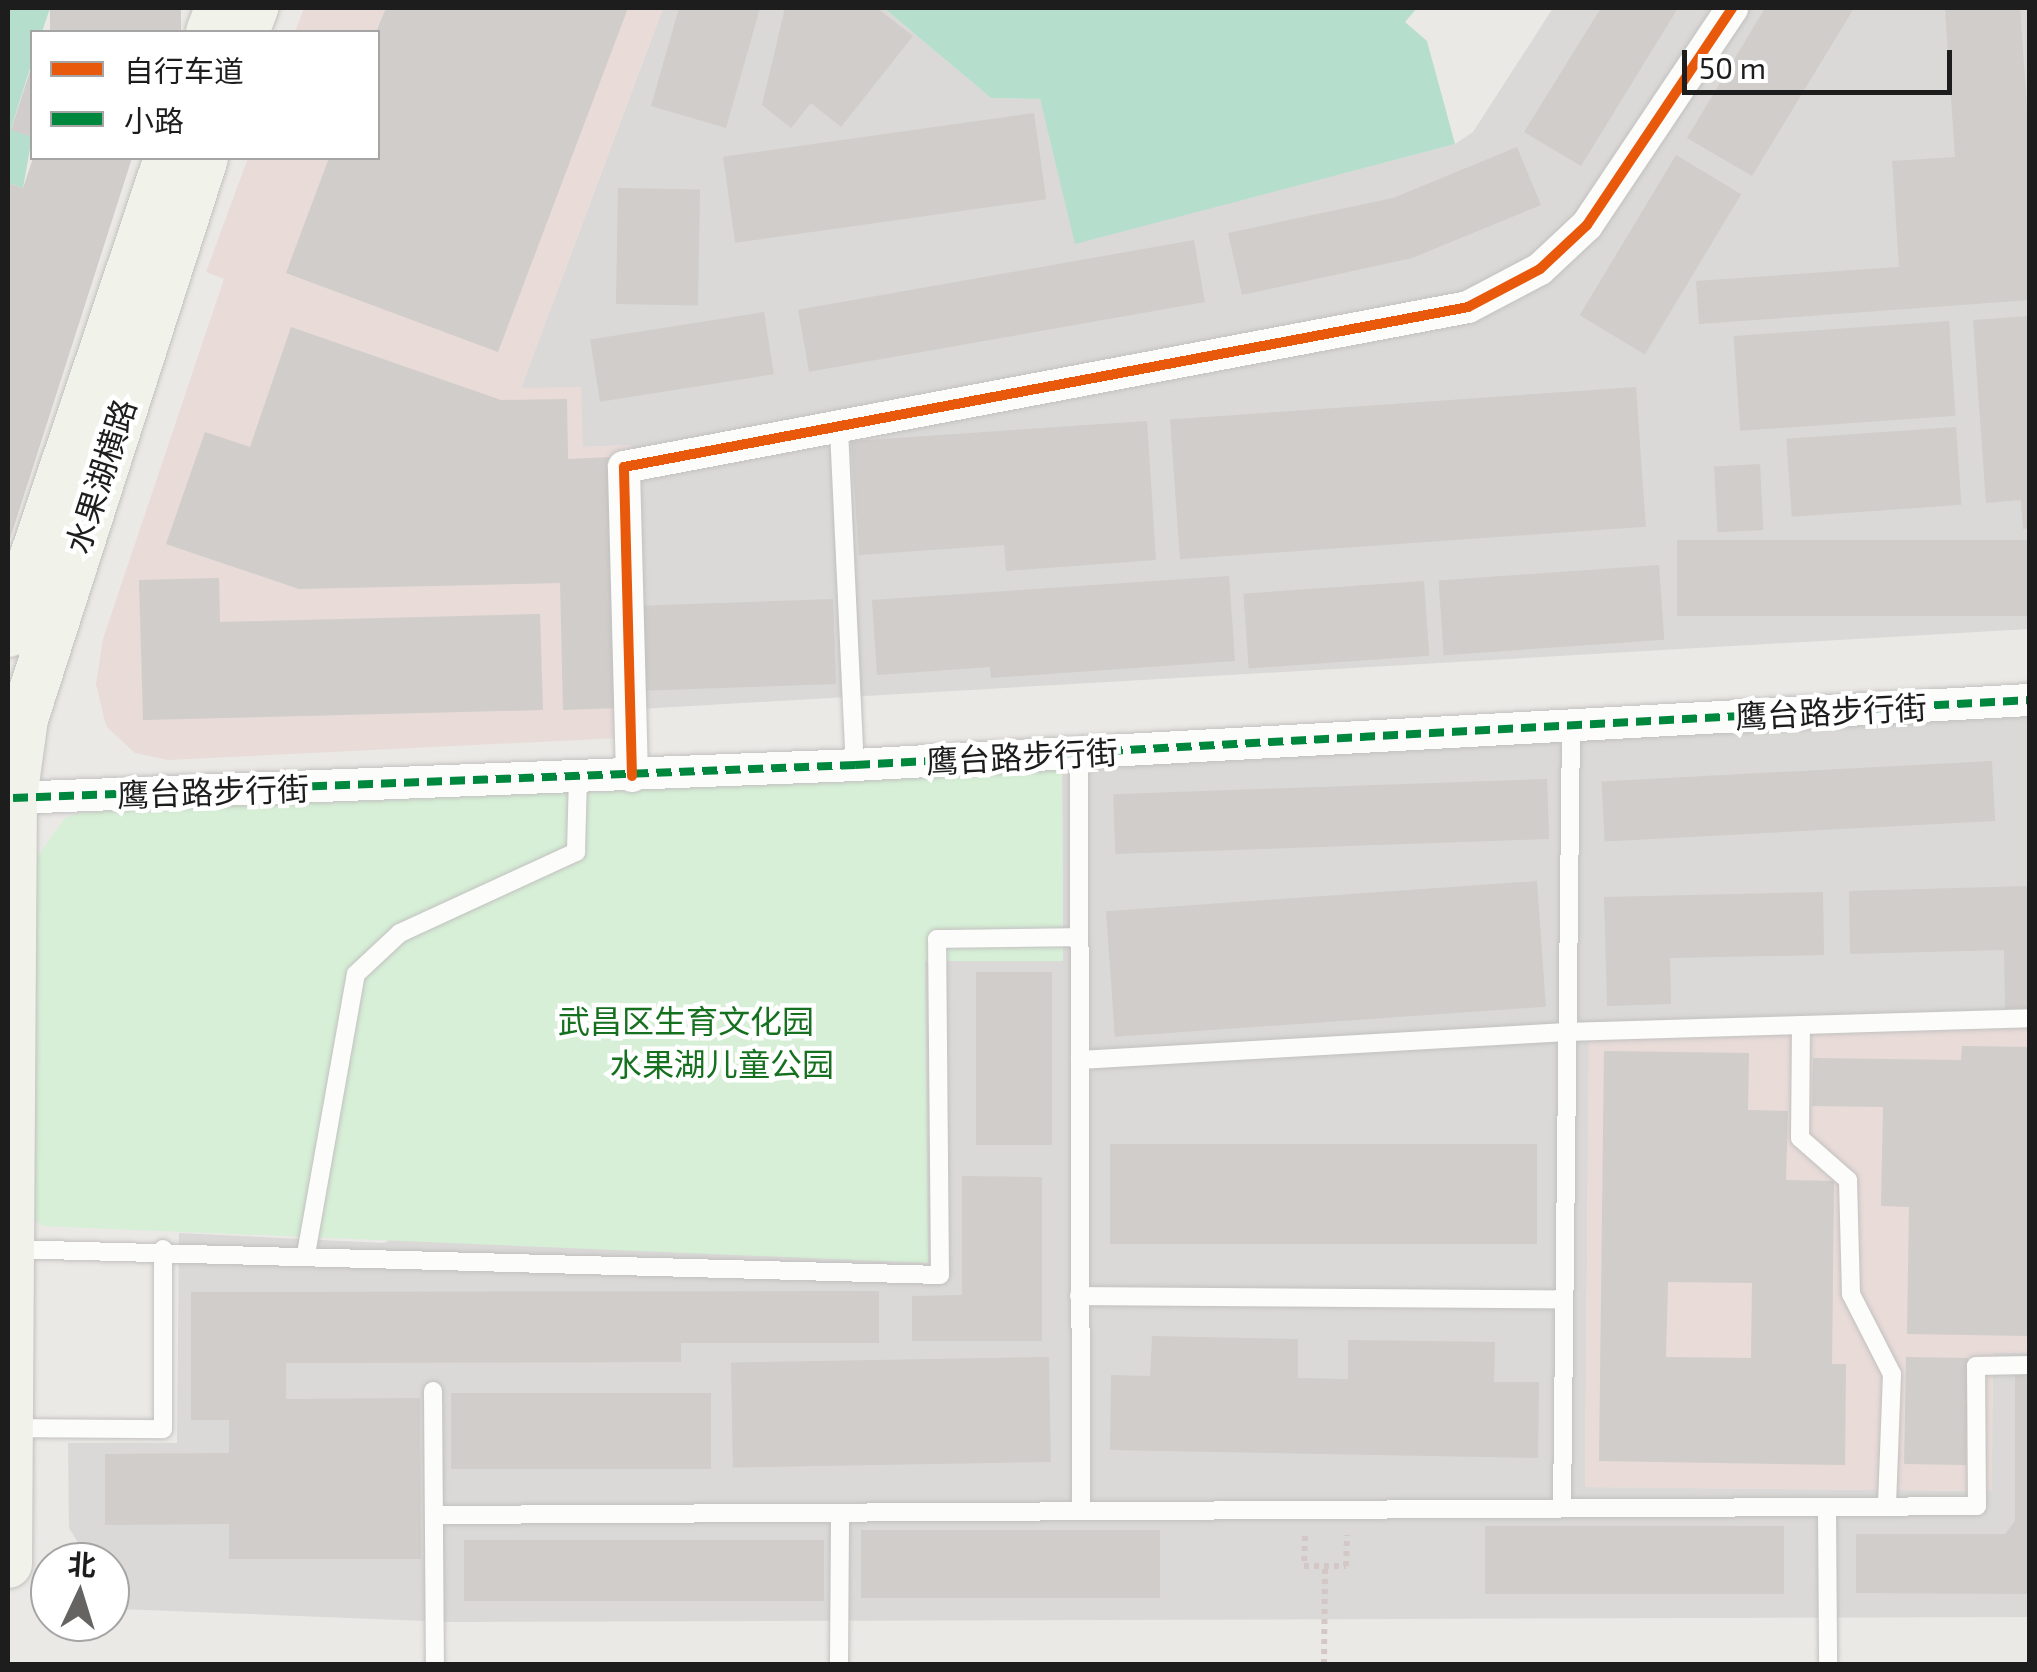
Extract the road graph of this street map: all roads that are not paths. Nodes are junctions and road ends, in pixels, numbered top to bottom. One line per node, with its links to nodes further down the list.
1 (1732, 8): 4 (street)
2 (167, 160): 5 (main road, 水果湖横路)
3 (203, 160): 12 (main road, 水果湖横路)
4 (839, 430): 9 (lane); 10 (street)
5 (8, 633)
6 (2030, 700): 7 (street, 鹰台路步行街)
7 (1571, 725): 8 (street, 鹰台路步行街); 16 (lane)
8 (1078, 752): 9 (street, 鹰台路步行街); 13 (lane)
9 (855, 765): 10 (street, 鹰台路步行街)
10 (632, 776): 11 (street, 鹰台路步行街)
11 (578, 778): 12 (street, 鹰台路步行街); 20 (lane)
12 (10, 797): 18 (main road, 水果湖横路)
13 (1079, 937): 17 (lane); 20 (lane)
14 (2030, 1018): 15 (lane)
15 (1802, 1025): 16 (lane); 27 (lane)
16 (1566, 1032): 17 (lane); 22 (lane)
17 (1080, 1060): 21 (lane)
18 (10, 1248): 19 (lane); 25 (main road, 水果湖横路)
19 (164, 1249): 20 (lane); 25 (lane)
20 (306, 1254)
21 (1080, 1296): 22 (lane); 29 (lane)
22 (1562, 1299): 28 (lane)
23 (2030, 1366): 27 (lane)
24 (434, 1390): 31 (lane)
25 (9, 1428): 32 (main road, 水果湖横路)
26 (1827, 1506): 27 (lane); 28 (lane); 35 (lane)
27 (1887, 1506)
28 (1562, 1508): 29 (lane)
29 (1081, 1511): 30 (lane)
30 (840, 1513): 31 (lane); 34 (lane)
31 (434, 1515): 33 (lane)
32 (8, 1564)
33 (435, 1664)
34 (839, 1664)
35 (1828, 1664)

